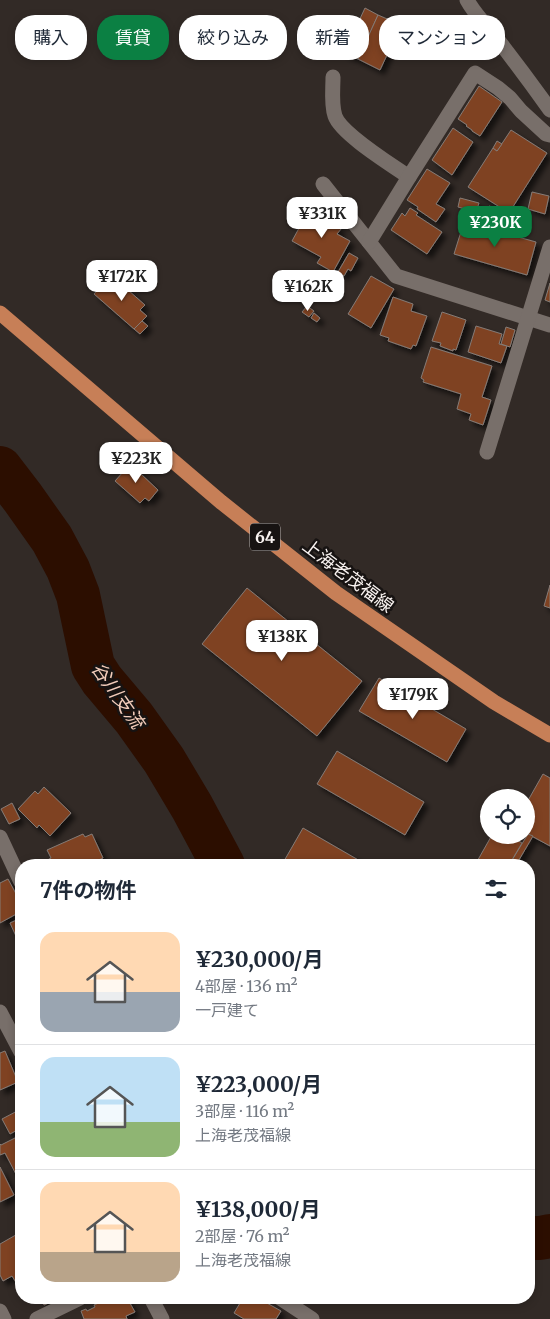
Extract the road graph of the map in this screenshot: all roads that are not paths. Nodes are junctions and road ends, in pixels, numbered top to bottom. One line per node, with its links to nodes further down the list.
1 (467, 0): 3 (street)
2 (333, 77): 5 (street)
3 (550, 110)
4 (550, 135): 5 (street)
5 (409, 178): 7 (street)
6 (323, 184): 7 (street)
7 (369, 242): 10 (street)
8 (550, 247): 10 (street)
9 (0, 312): 13 (main road, 上海老茂福線 / 64)
10 (529, 318): 11 (street); 12 (street)
11 (550, 325)
12 (487, 452)
13 (550, 735)
14 (0, 837): 15 (street)
15 (15, 869)
16 (0, 1012): 17 (street)
17 (10, 1032)
18 (68, 1304): 23 (street)
19 (153, 1304): 24 (street)
20 (289, 1304): 25 (street)
21 (0, 1311): 22 (street)
22 (4, 1319)
23 (37, 1319)
24 (162, 1319)
25 (312, 1319)

